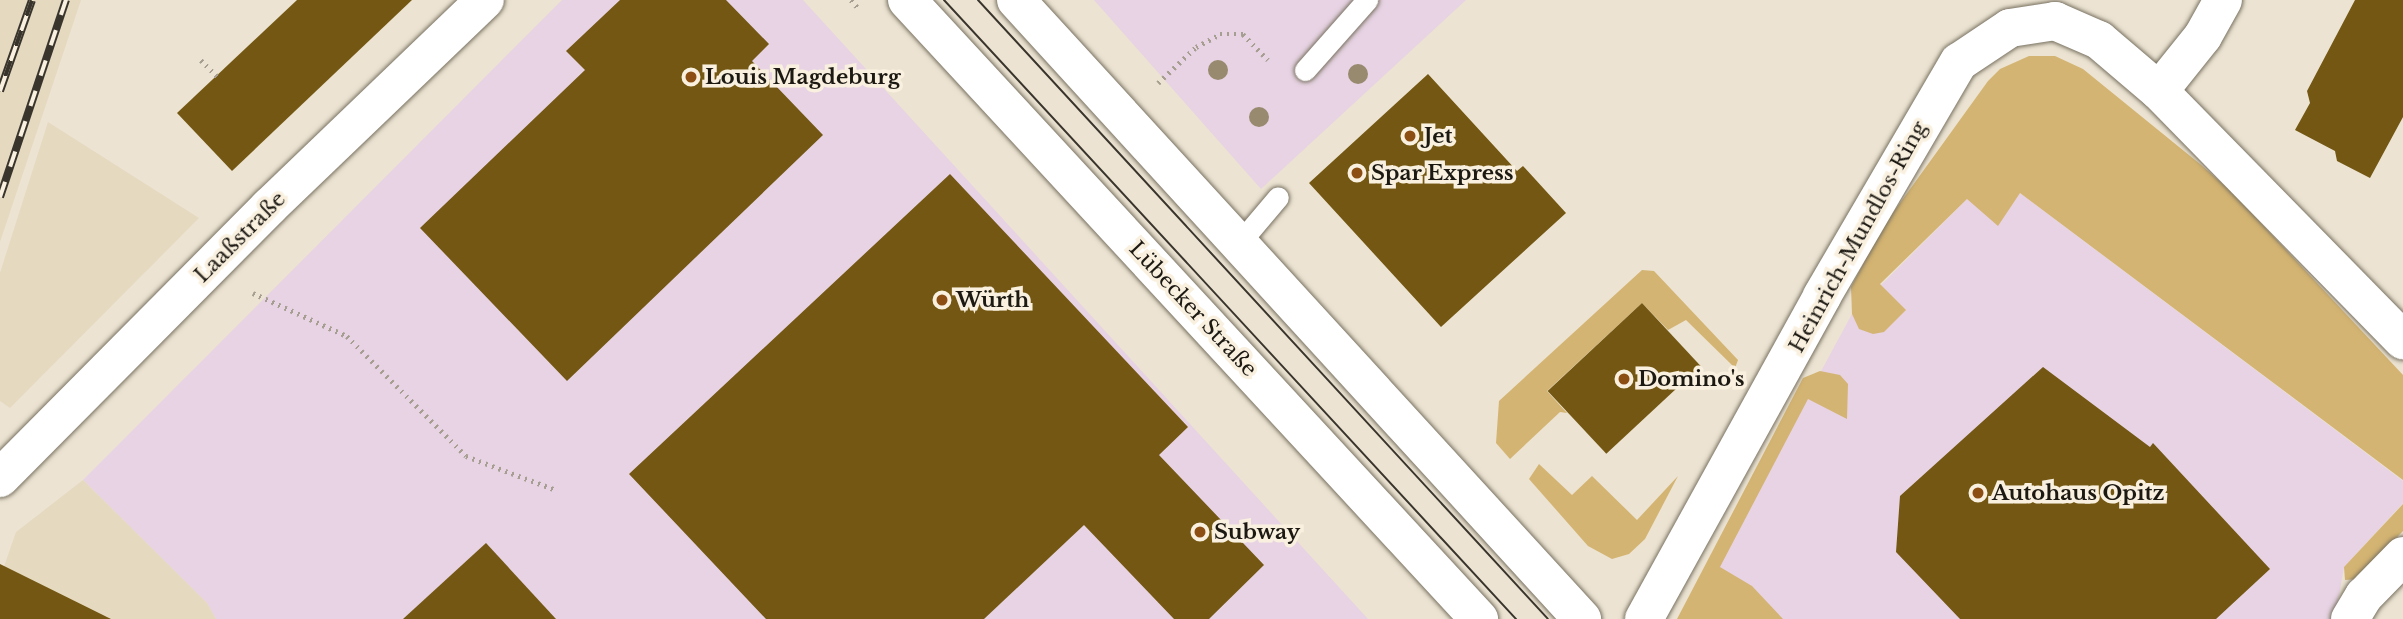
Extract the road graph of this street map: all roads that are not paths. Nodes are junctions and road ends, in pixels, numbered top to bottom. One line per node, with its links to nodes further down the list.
1 (485, 0): 11 (street, Laaßstraße)
2 (907, 0): 13 (street, Lübecker Straße)
3 (1016, 0): 9 (street)
4 (1367, 0): 6 (lane)
5 (2223, 0): 7 (street)
6 (1306, 70)
7 (2160, 91): 10 (street, Heinrich-Mundlos-Ring); 15 (street, Heinrich-Mundlos-Ring)
8 (1278, 197): 9 (lane)
9 (1241, 241): 14 (street)
10 (2403, 340)
11 (0, 478)
12 (2403, 556): 16 (street)
13 (1479, 619)
14 (1582, 619)
15 (1644, 619)
16 (2350, 619)

